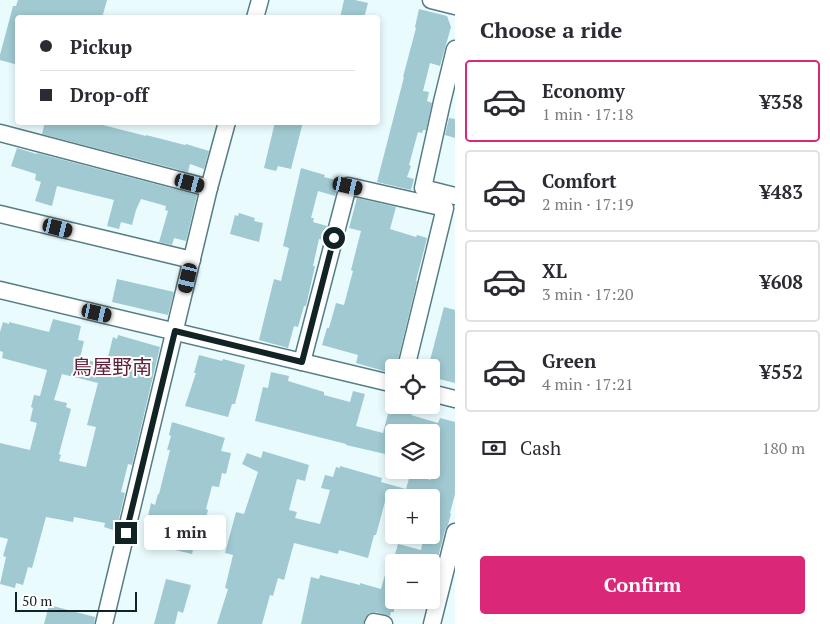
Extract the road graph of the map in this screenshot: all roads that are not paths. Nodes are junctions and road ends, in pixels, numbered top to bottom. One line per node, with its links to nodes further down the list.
1 (260, 0): 4 (street)
2 (432, 0): 3 (street)
3 (455, 6)
4 (256, 15)
5 (455, 49): 6 (street)
6 (448, 104): 10 (street)
7 (226, 125): 9 (street)
8 (0, 133): 9 (street)
9 (209, 188): 12 (street)
10 (455, 196)
11 (0, 214): 12 (street)
12 (192, 260): 14 (street)
13 (0, 290): 14 (street)
14 (175, 331): 16 (street); 21 (street)
15 (408, 359): 16 (street)
16 (302, 362): 17 (street)
17 (385, 382)
18 (440, 395): 19 (street)
19 (455, 399)
20 (455, 532): 24 (street)
21 (104, 624)
22 (373, 624): 23 (street)
23 (384, 624)
24 (432, 624)

